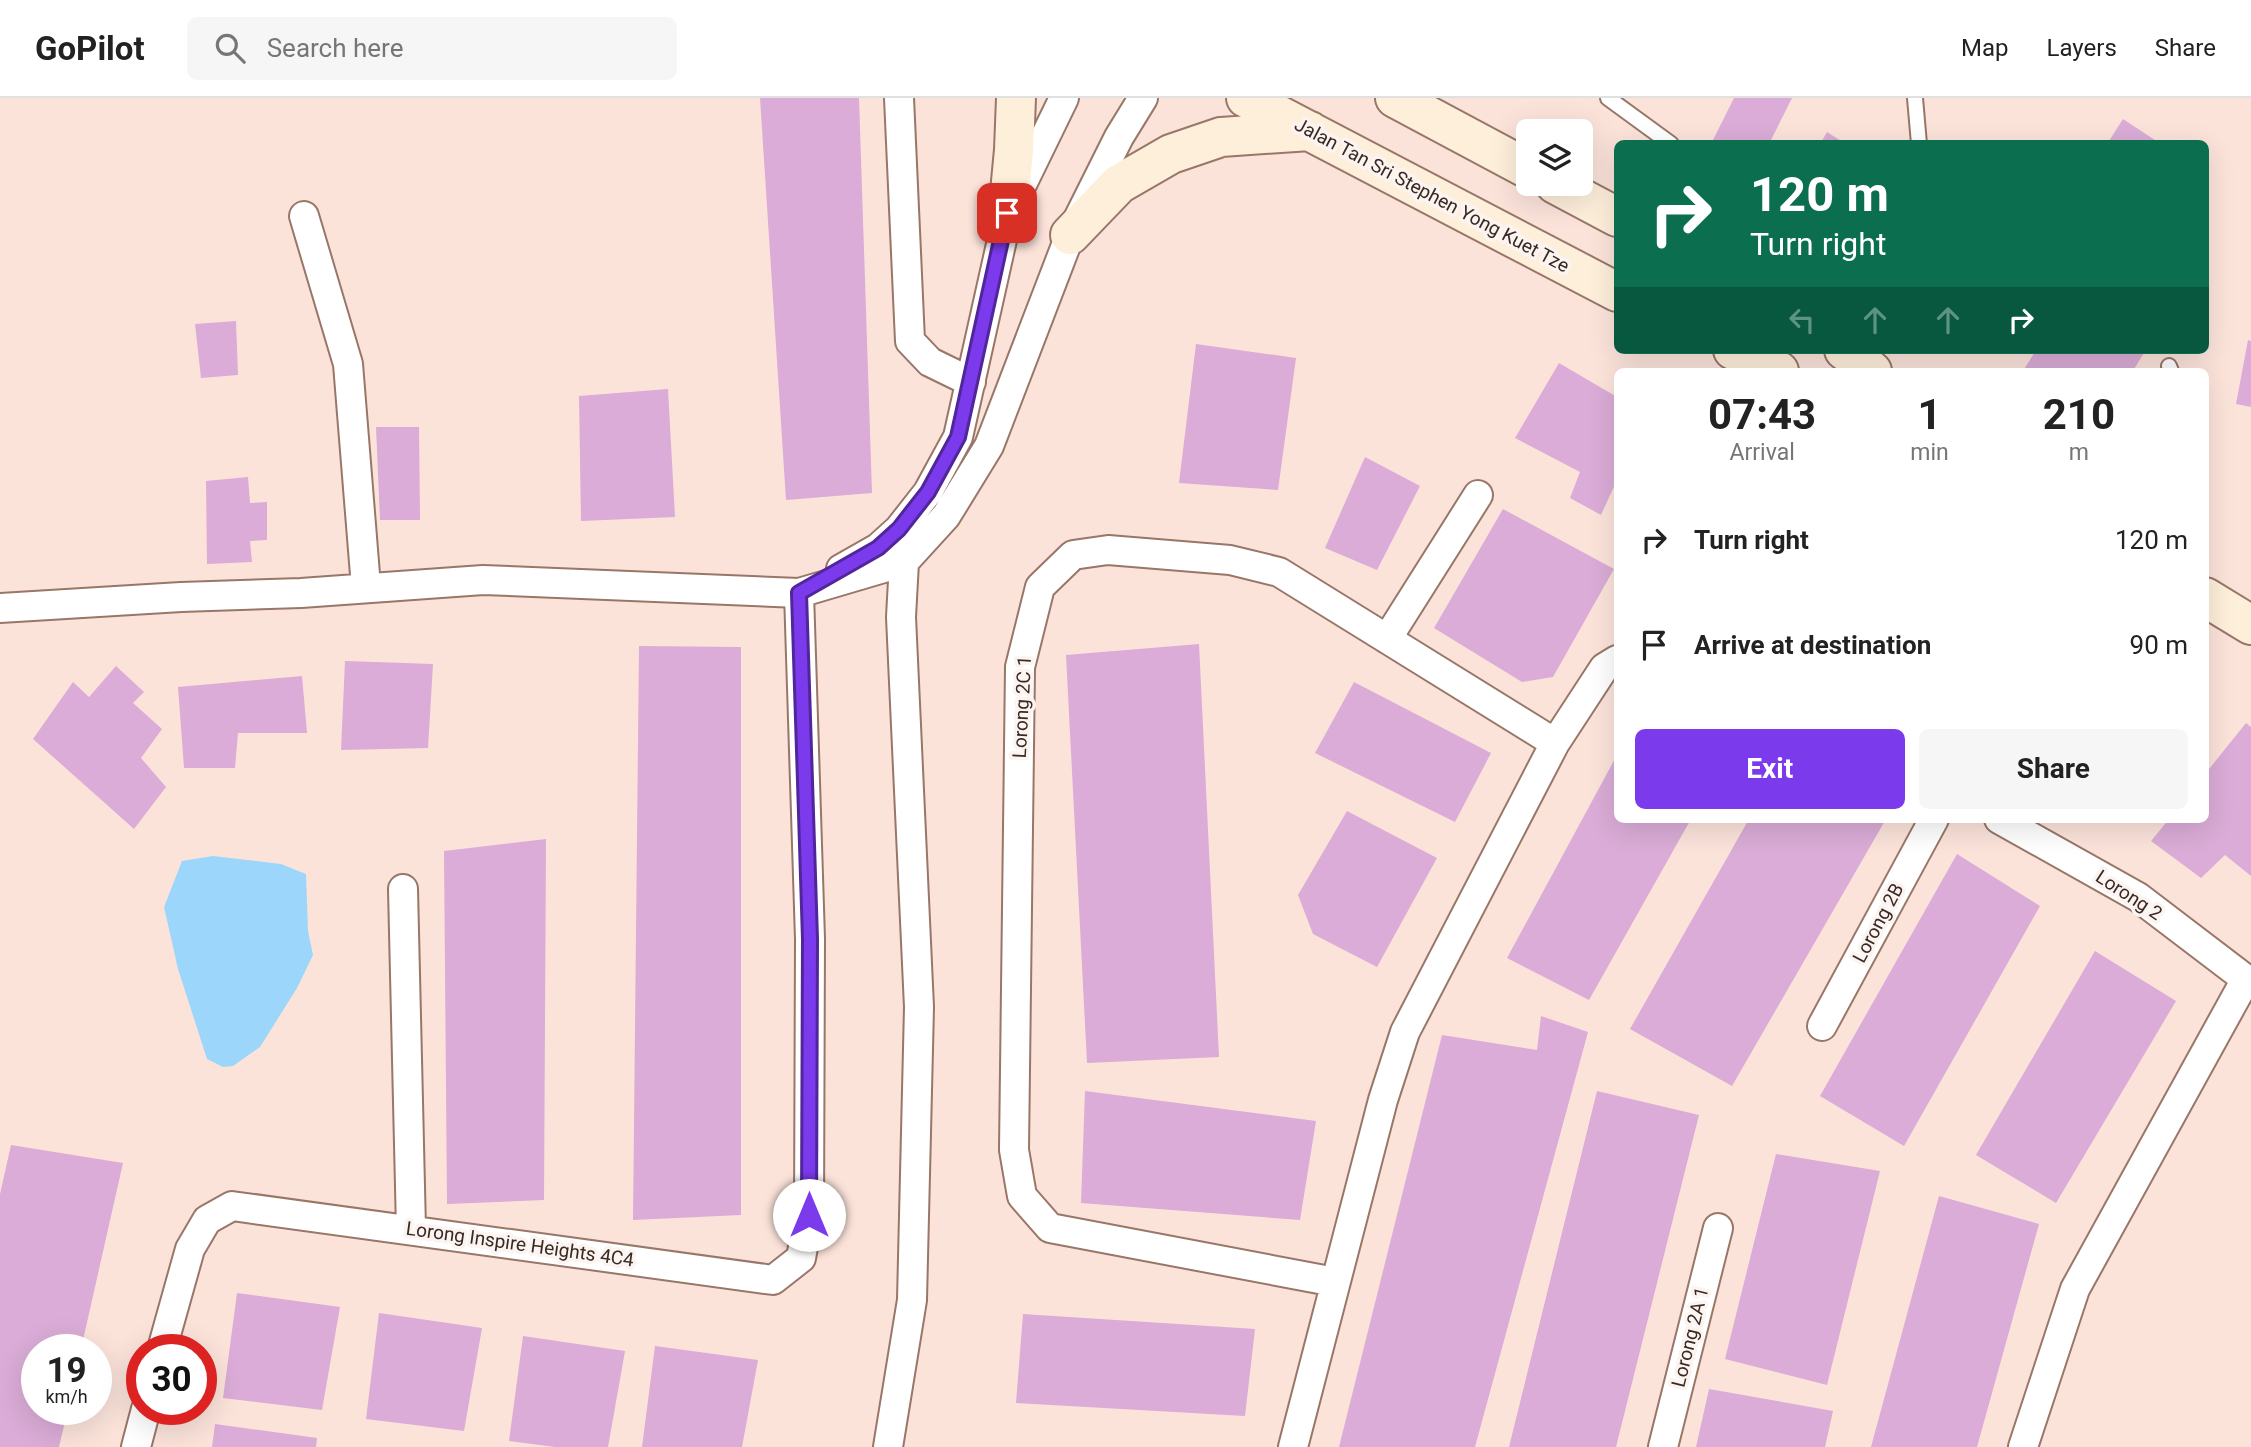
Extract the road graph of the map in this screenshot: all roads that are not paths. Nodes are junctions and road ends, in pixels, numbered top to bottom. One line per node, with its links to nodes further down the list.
1 (899, 98): 25 (street)
2 (1016, 98): 16 (main road)
3 (1063, 98): 16 (street)
4 (1143, 98): 19 (street)
5 (1246, 98): 10 (main road, Jalan Tan Sri Stephen Yong Kuet Tze)
6 (1395, 98): 13 (main road)
7 (1438, 98): 13 (main road)
8 (1608, 98): 11 (lane)
9 (1915, 98): 12 (lane)
10 (1310, 131): 19 (main road); 20 (main road, Jalan Tan Sri Stephen Yong Kuet Tze)
11 (1666, 140)
12 (1919, 140)
13 (1493, 151): 14 (main road)
14 (1516, 163)
15 (1578, 196): 17 (main road)
16 (1007, 213): 25 (street)
17 (1614, 215)
18 (304, 216): 29 (street)
19 (1070, 235): 28 (street)
20 (1614, 290)
21 (1742, 354): 23 (main road)
22 (1849, 354): 24 (main road)
23 (1772, 368)
24 (1868, 368)
25 (971, 382): 27 (street)
26 (1478, 495): 34 (street)
27 (899, 529): 28 (street); 30 (street)
28 (904, 562): 30 (street); 48 (street)
29 (366, 587): 30 (street); 32 (street)
30 (799, 593): 43 (street, Lorong Inspire Heights 4C4)
31 (2209, 599): 33 (main road)
32 (0, 608)
33 (2251, 625)
34 (1387, 639): 36 (street, Lorong 2C 1); 44 (street, Lorong 2C 1)
35 (1614, 662): 36 (street)
36 (1555, 743): 44 (street)
37 (1932, 823): 41 (street, Lorong 2B)
38 (2006, 823): 40 (street, Lorong 2)
39 (403, 889): 43 (street)
40 (2249, 981): 51 (street)
41 (1822, 1026)
42 (1718, 1228): 50 (street, Lorong 2A 1)
43 (411, 1229): 45 (street, Lorong Inspire Heights 4C4)
44 (1335, 1282): 49 (street)
45 (166, 1334)
46 (142, 1425): 47 (street)
47 (136, 1447)
48 (888, 1447)
49 (1293, 1447)
50 (1663, 1447)
51 (2023, 1447)

